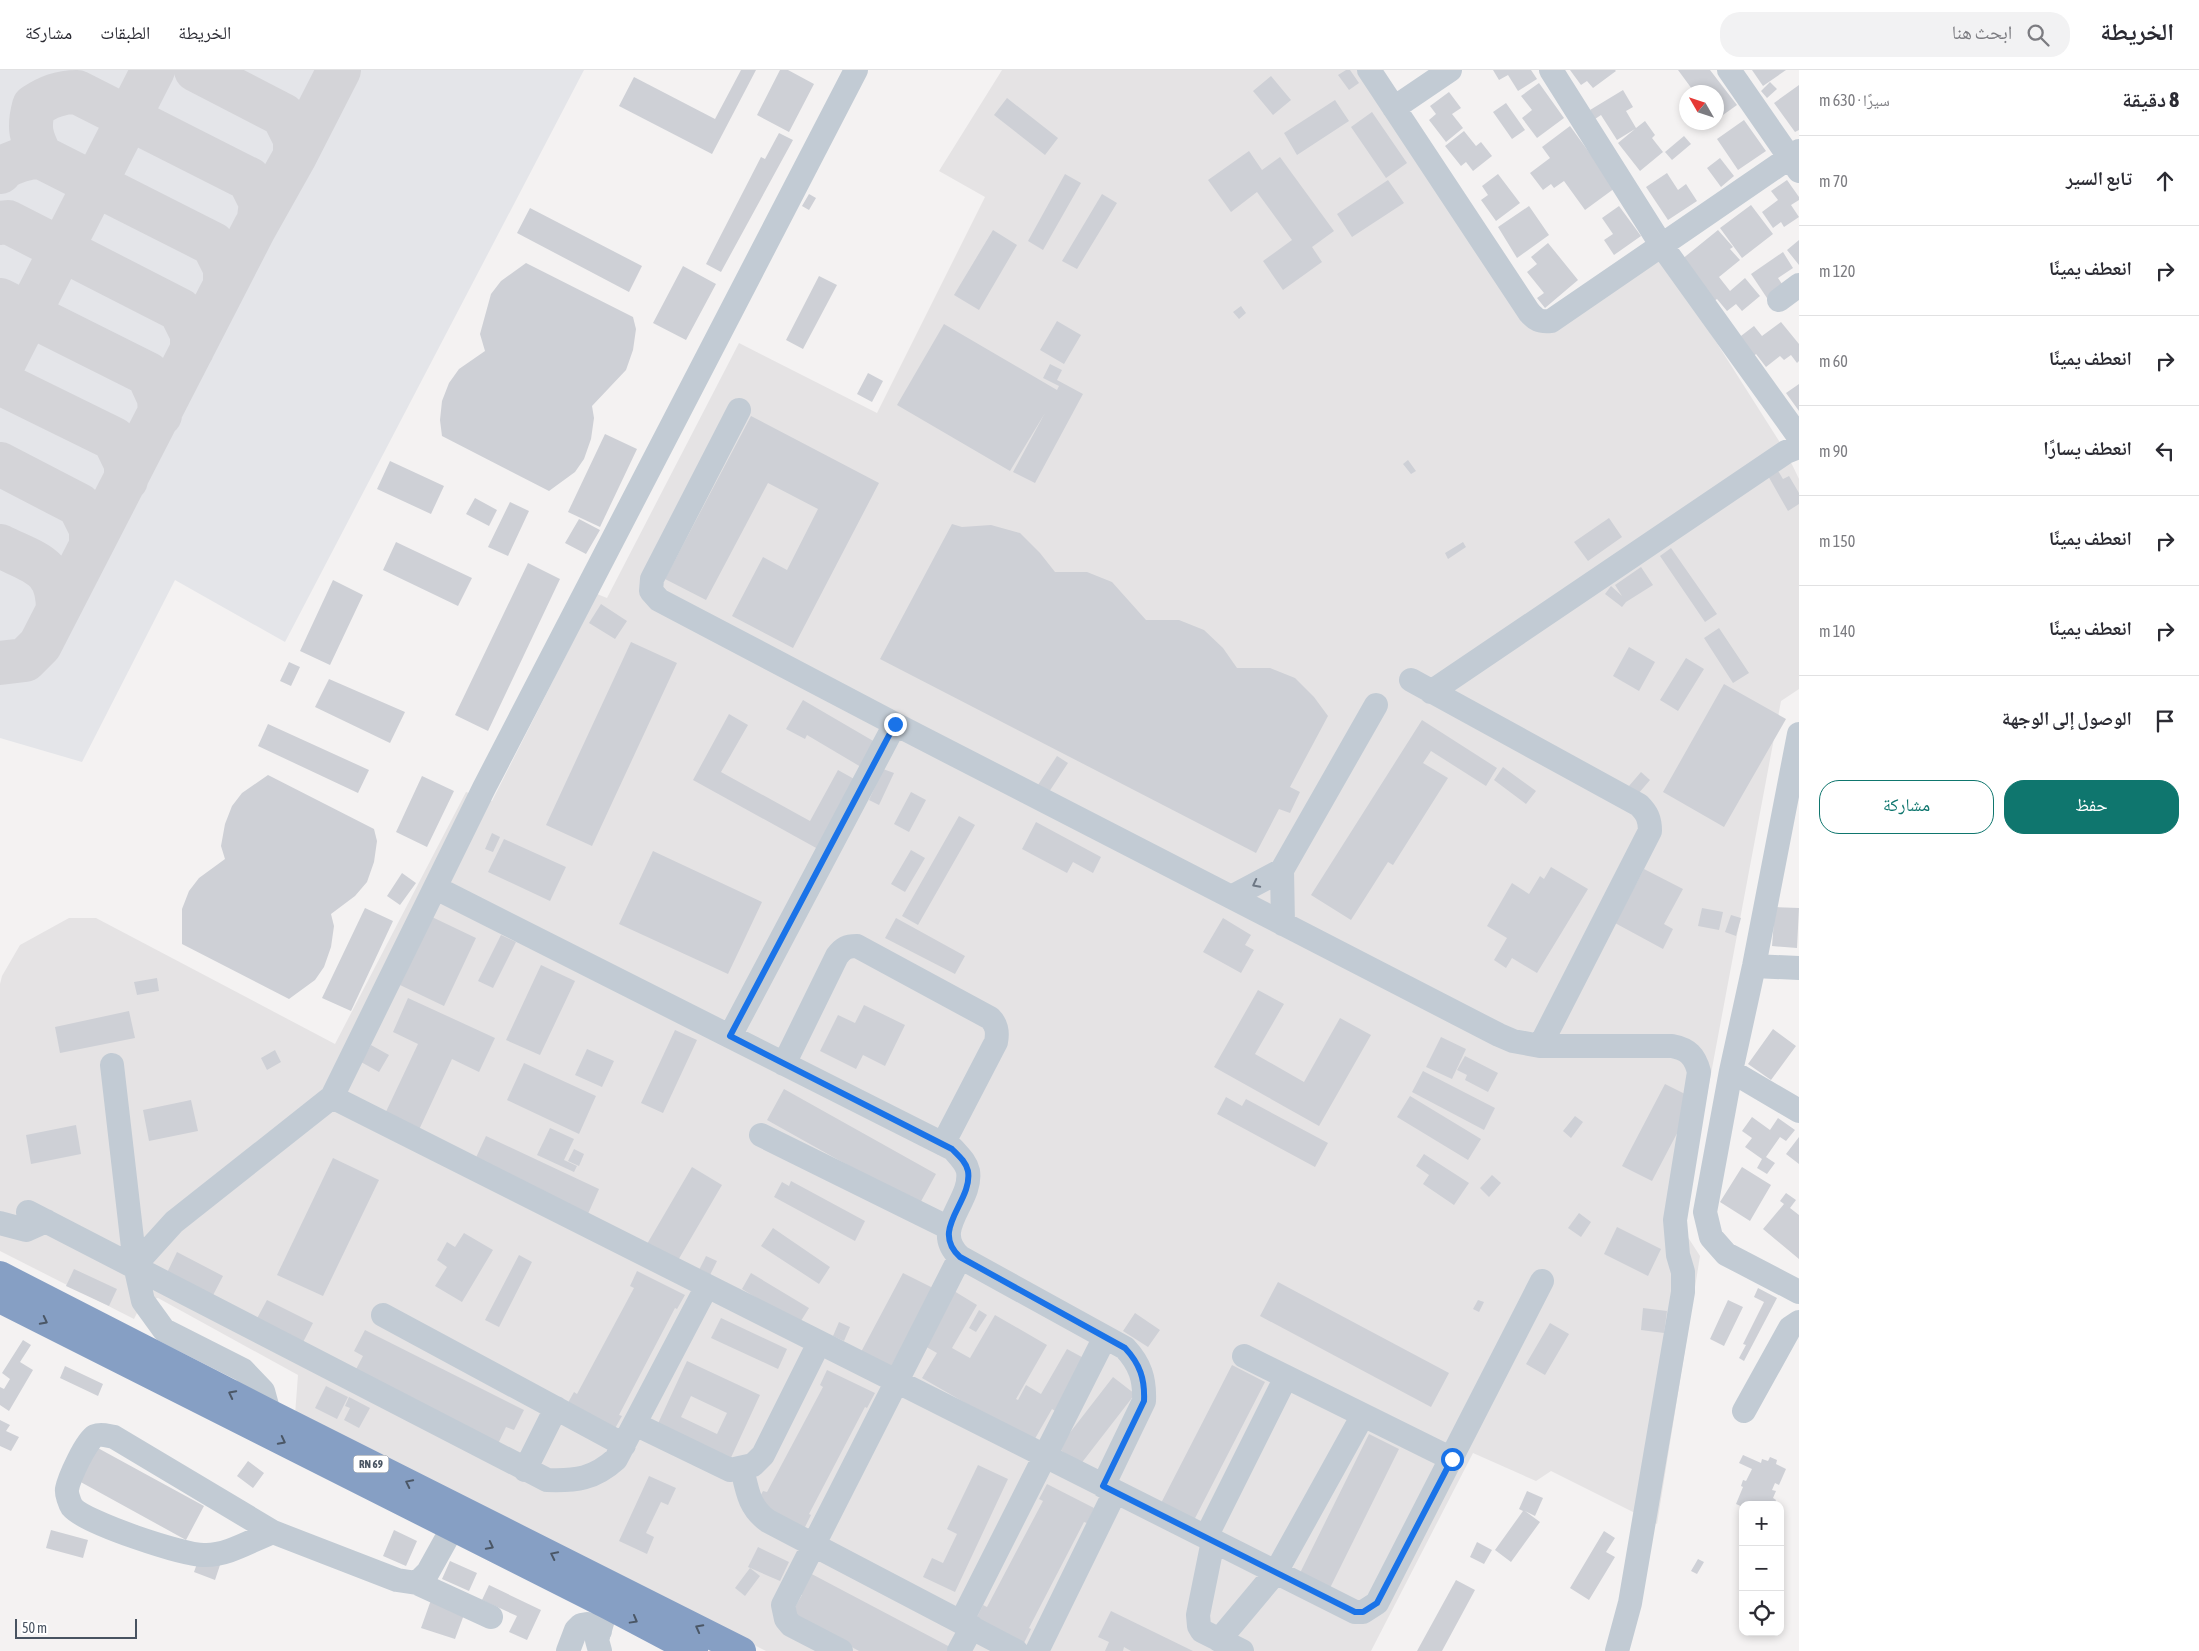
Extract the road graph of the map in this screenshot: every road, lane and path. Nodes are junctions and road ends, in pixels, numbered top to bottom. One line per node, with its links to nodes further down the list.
1 (856, 70): 20 (street)
2 (1369, 70): 6 (street)
3 (1450, 70): 6 (street)
4 (1551, 70): 8 (street)
5 (1729, 70): 7 (street)
6 (1394, 108): 8 (street)
7 (1796, 160): 8 (street)
8 (1662, 246): 12 (street)
9 (1799, 285): 10 (street)
10 (1779, 300)
11 (739, 410): 17 (street)
12 (1799, 438)
13 (1799, 447): 15 (street)
14 (1410, 680): 15 (street)
15 (1431, 692): 26 (street)
16 (1376, 704): 19 (street)
17 (895, 724): 21 (street); 25 (street)
18 (1799, 734): 23 (street)
19 (1282, 870): 21 (street, one-way to 21); 22 (street)
20 (436, 888): 25 (street); 30 (street)
21 (1231, 897): 22 (street)
22 (1283, 924): 26 (street)
23 (1754, 966): 24 (street); 29 (street)
24 (1799, 968)
25 (730, 1036): 27 (street)
26 (1540, 1046): 79 (street)
27 (784, 1064): 33 (street); 33 (street)
28 (112, 1065): 37 (street)
29 (1731, 1071): 31 (street); 41 (street)
30 (332, 1097): 37 (street); 40 (street)
31 (1799, 1112)
32 (761, 1135): 35 (street)
33 (943, 1144): 35 (street)
34 (0, 1223): 37 (street)
35 (949, 1228): 36 (street)
36 (960, 1257): 45 (street); 49 (street)
37 (134, 1266): 52 (street); 59 (street)
38 (0, 1275): 52 (highway, RN 69, one-way to 38)
39 (1542, 1281): 57 (street)
40 (707, 1286): 46 (street); 54 (street)
41 (1799, 1292)
42 (0, 1299): 61 (highway, RN 69, one-way to 61)
43 (383, 1315): 50 (street)
44 (1799, 1322): 51 (street)
45 (1105, 1337): 56 (street); 60 (street)
46 (819, 1343): 49 (street); 58 (street)
47 (1244, 1356): 48 (street)
48 (1286, 1377): 53 (street); 63 (street)
49 (897, 1383): 56 (street); 64 (street)
50 (556, 1408): 55 (street); 59 (street)
51 (1744, 1411)
52 (269, 1413): 73 (highway, RN 69, one-way to 52)
53 (1363, 1415): 57 (street); 65 (street)
54 (635, 1424): 55 (street); 58 (street)
55 (624, 1445): 59 (street)
56 (1045, 1457): 60 (street); 68 (street)
57 (1452, 1459): 65 (street)
58 (742, 1468): 64 (street)
59 (525, 1470)
60 (1109, 1489): 63 (street); 77 (street)
61 (453, 1527): 66 (street); 69 (highway, RN 69, one-way to 69)
62 (273, 1532): 62 (street); 66 (street)
63 (1210, 1539): 65 (street); 70 (street)
64 (813, 1545): 68 (street); 74 (street)
65 (1276, 1572): 70 (street)
66 (417, 1583): 67 (street)
67 (491, 1617)
68 (967, 1624): 75 (street); 76 (street)
69 (602, 1629): 71 (highway, RN 69, one-way to 71); 72 (street)
70 (1219, 1640): 78 (street)
71 (681, 1648)
72 (568, 1651)
73 (742, 1651)
74 (841, 1651)
75 (959, 1651)
76 (1016, 1651)
77 (1037, 1651)
78 (1242, 1651)
79 (1617, 1651)

